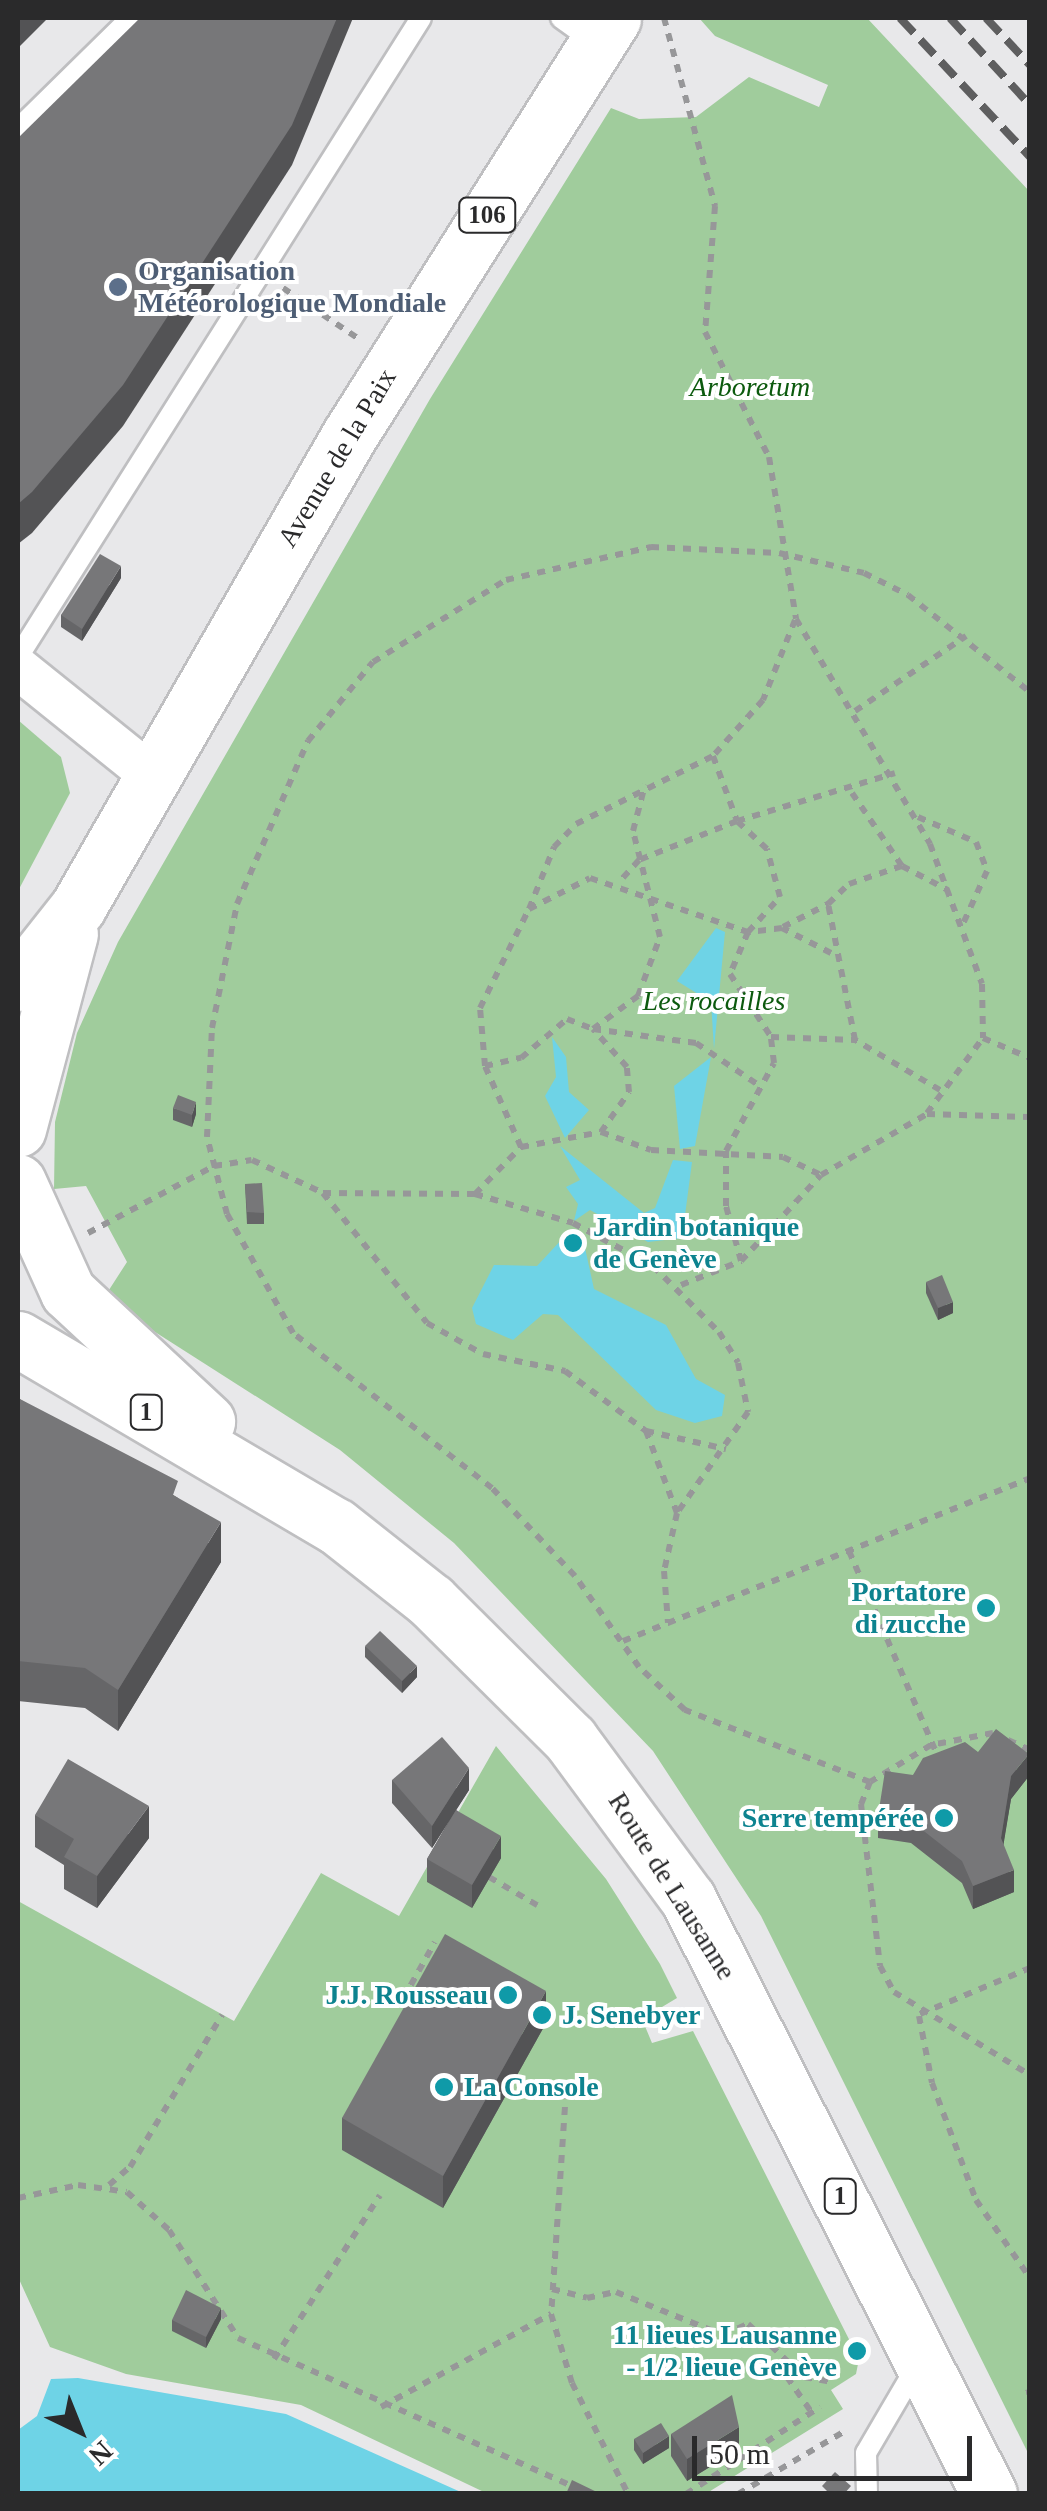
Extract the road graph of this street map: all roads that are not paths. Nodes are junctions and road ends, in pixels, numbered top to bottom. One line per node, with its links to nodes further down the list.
1 (132, 18): 4 (lane)
2 (420, 18): 5 (lane)
3 (591, 26): 7 (main road, Avenue de la Paix / 106)
4 (18, 129)
5 (18, 657)
6 (18, 668): 7 (street)
7 (150, 774): 8 (main road, Avenue de la Paix / 106)
8 (78, 908): 9 (main road, Avenue de la Paix / 106); 10 (main road, Avenue de la Paix / 106)
9 (18, 983)
10 (19, 1114)
11 (18, 1182): 13 (main road)
12 (18, 1339): 13 (main road, Route de Lausanne / 1)
13 (276, 1484): 14 (main road, Route de Lausanne / 1)
14 (921, 2360): 15 (lane); 16 (main road, Route de Lausanne / 1)
15 (867, 2494)
16 (989, 2494)

